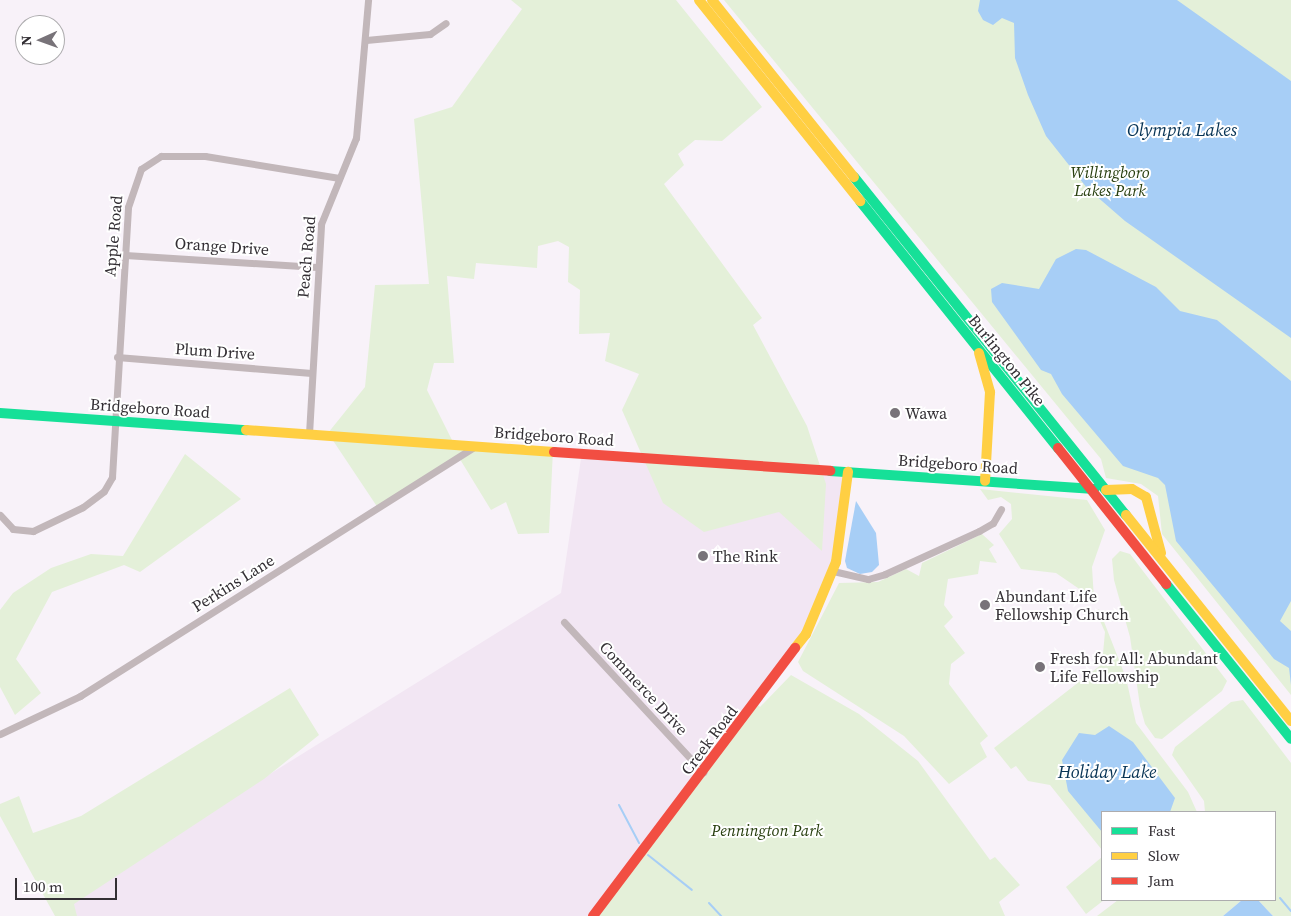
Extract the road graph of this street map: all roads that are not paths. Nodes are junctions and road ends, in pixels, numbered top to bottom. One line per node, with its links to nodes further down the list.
1 (368, 0): 5 (street, Peach Road)
2 (699, 0): 9 (main road, Burlington Pike)
3 (712, 0): 19 (main road, Burlington Pike)
4 (446, 24): 5 (street)
5 (366, 40): 6 (street, Peach Road)
6 (338, 178): 7 (street, Apple Road); 8 (street, Peach Road)
7 (125, 255): 8 (street, Orange Drive); 10 (street, Apple Road)
8 (317, 267): 11 (street, Peach Road)
9 (976, 346): 17 (main road); 18 (main road, Burlington Pike)
10 (117, 357): 11 (street, Plum Drive); 13 (street, Apple Road)
11 (311, 373): 14 (street, Peach Road)
12 (0, 413): 13 (main road, Bridgeboro Road)
13 (113, 421): 14 (main road, Bridgeboro Road); 21 (street, Apple Road)
14 (309, 434): 15 (main road, Bridgeboro Road)
15 (476, 446): 16 (main road, Bridgeboro Road); 26 (street, Perkins Lane)
16 (848, 472): 17 (main road, Bridgeboro Road); 23 (main road, Creek Road)
17 (985, 481): 18 (main road, Bridgeboro Road)
18 (1093, 489): 19 (main road, Bridgeboro Road); 27 (main road, Burlington Pike)
19 (1106, 490): 22 (main road, Burlington Pike); 22 (main road, Bridgeboro Road)
20 (1001, 509): 23 (street)
21 (0, 515)
22 (1164, 562): 25 (main road, Burlington Pike)
23 (833, 572): 28 (main road, Creek Road)
24 (564, 622): 28 (street, Commerce Drive)
25 (1291, 720)
26 (0, 734)
27 (1291, 738)
28 (703, 772): 29 (main road, Creek Road)
29 (593, 916)

